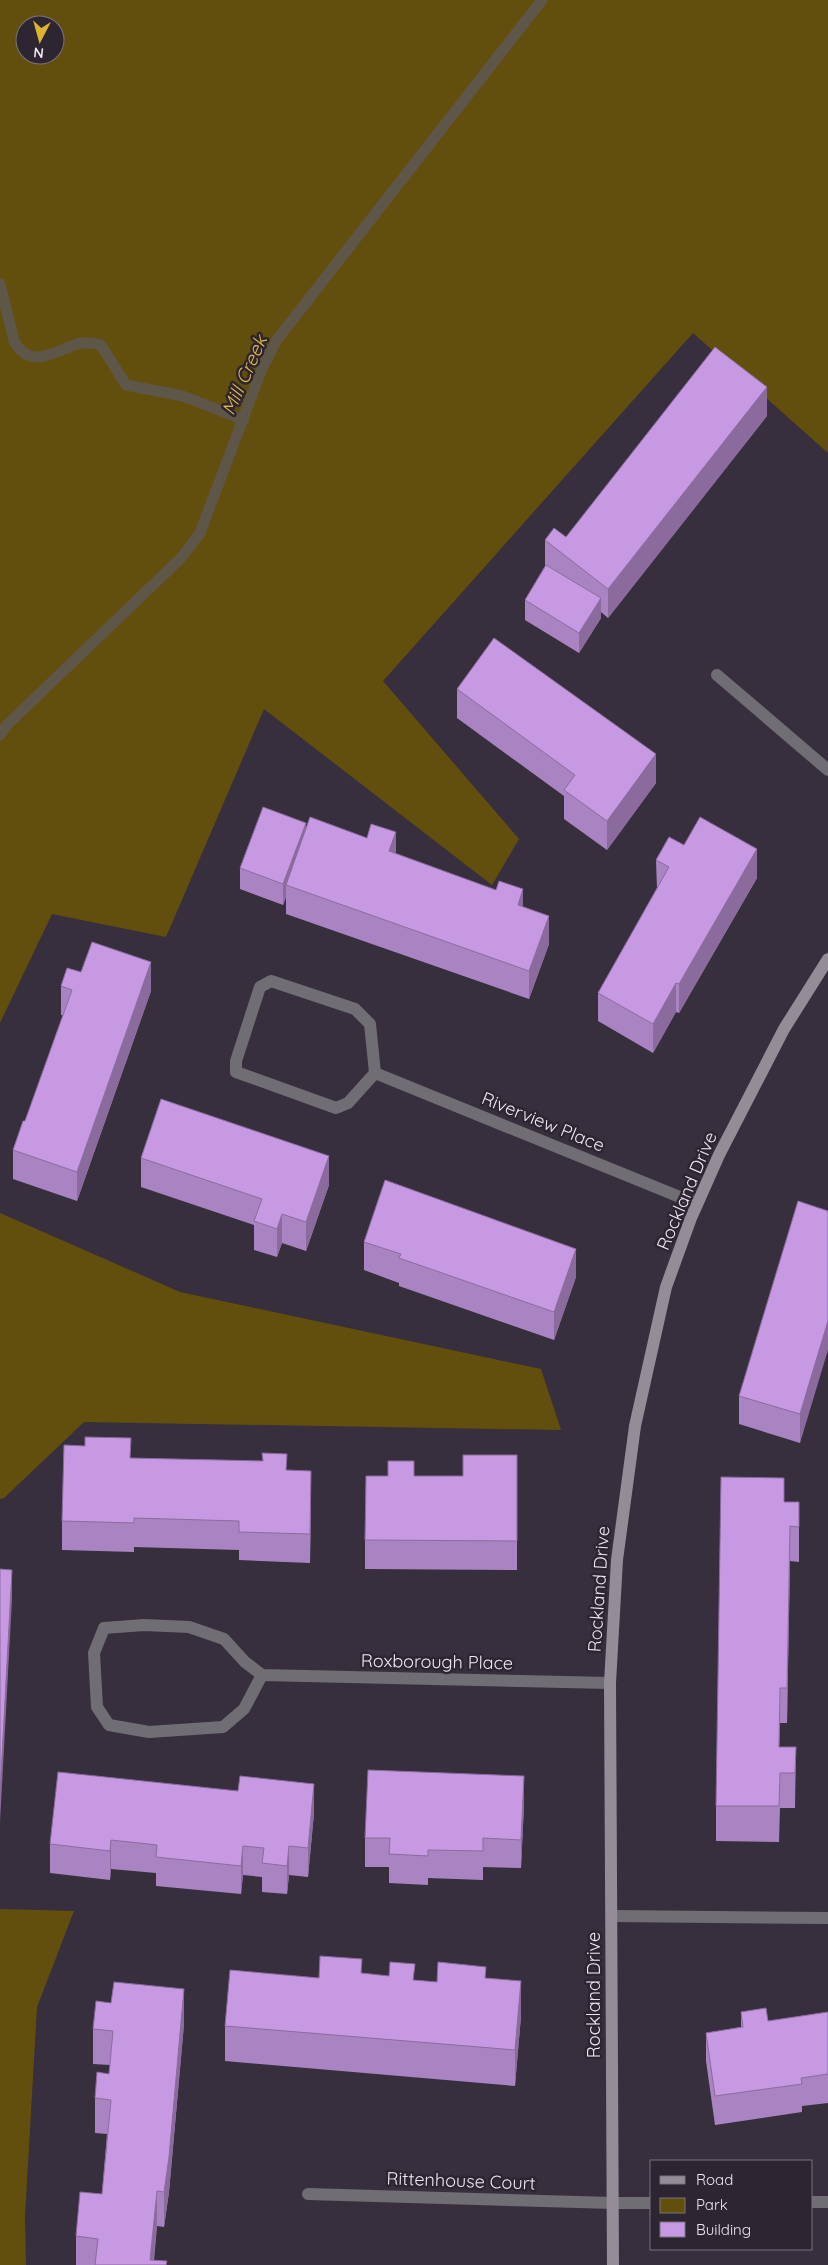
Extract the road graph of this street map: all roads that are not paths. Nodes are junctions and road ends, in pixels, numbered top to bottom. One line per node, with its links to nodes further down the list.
1 (717, 675): 2 (street)
2 (828, 770)
3 (828, 959): 5 (street, Rockland Drive)
4 (375, 1073): 4 (street); 5 (street, Riverview Place)
5 (697, 1204): 7 (street, Rockland Drive)
6 (262, 1675): 6 (street); 7 (street, Roxborough Place)
7 (610, 1683): 8 (street, Rockland Drive)
8 (612, 1916): 9 (street); 13 (street, Rockland Drive)
9 (828, 1918)
10 (308, 2194): 13 (street, Rittenhouse Court)
11 (813, 2202): 12 (street)
12 (828, 2202)
13 (613, 2203): 14 (street, Rittenhouse Court); 15 (street, Rockland Drive)
14 (650, 2203)
15 (613, 2265)

